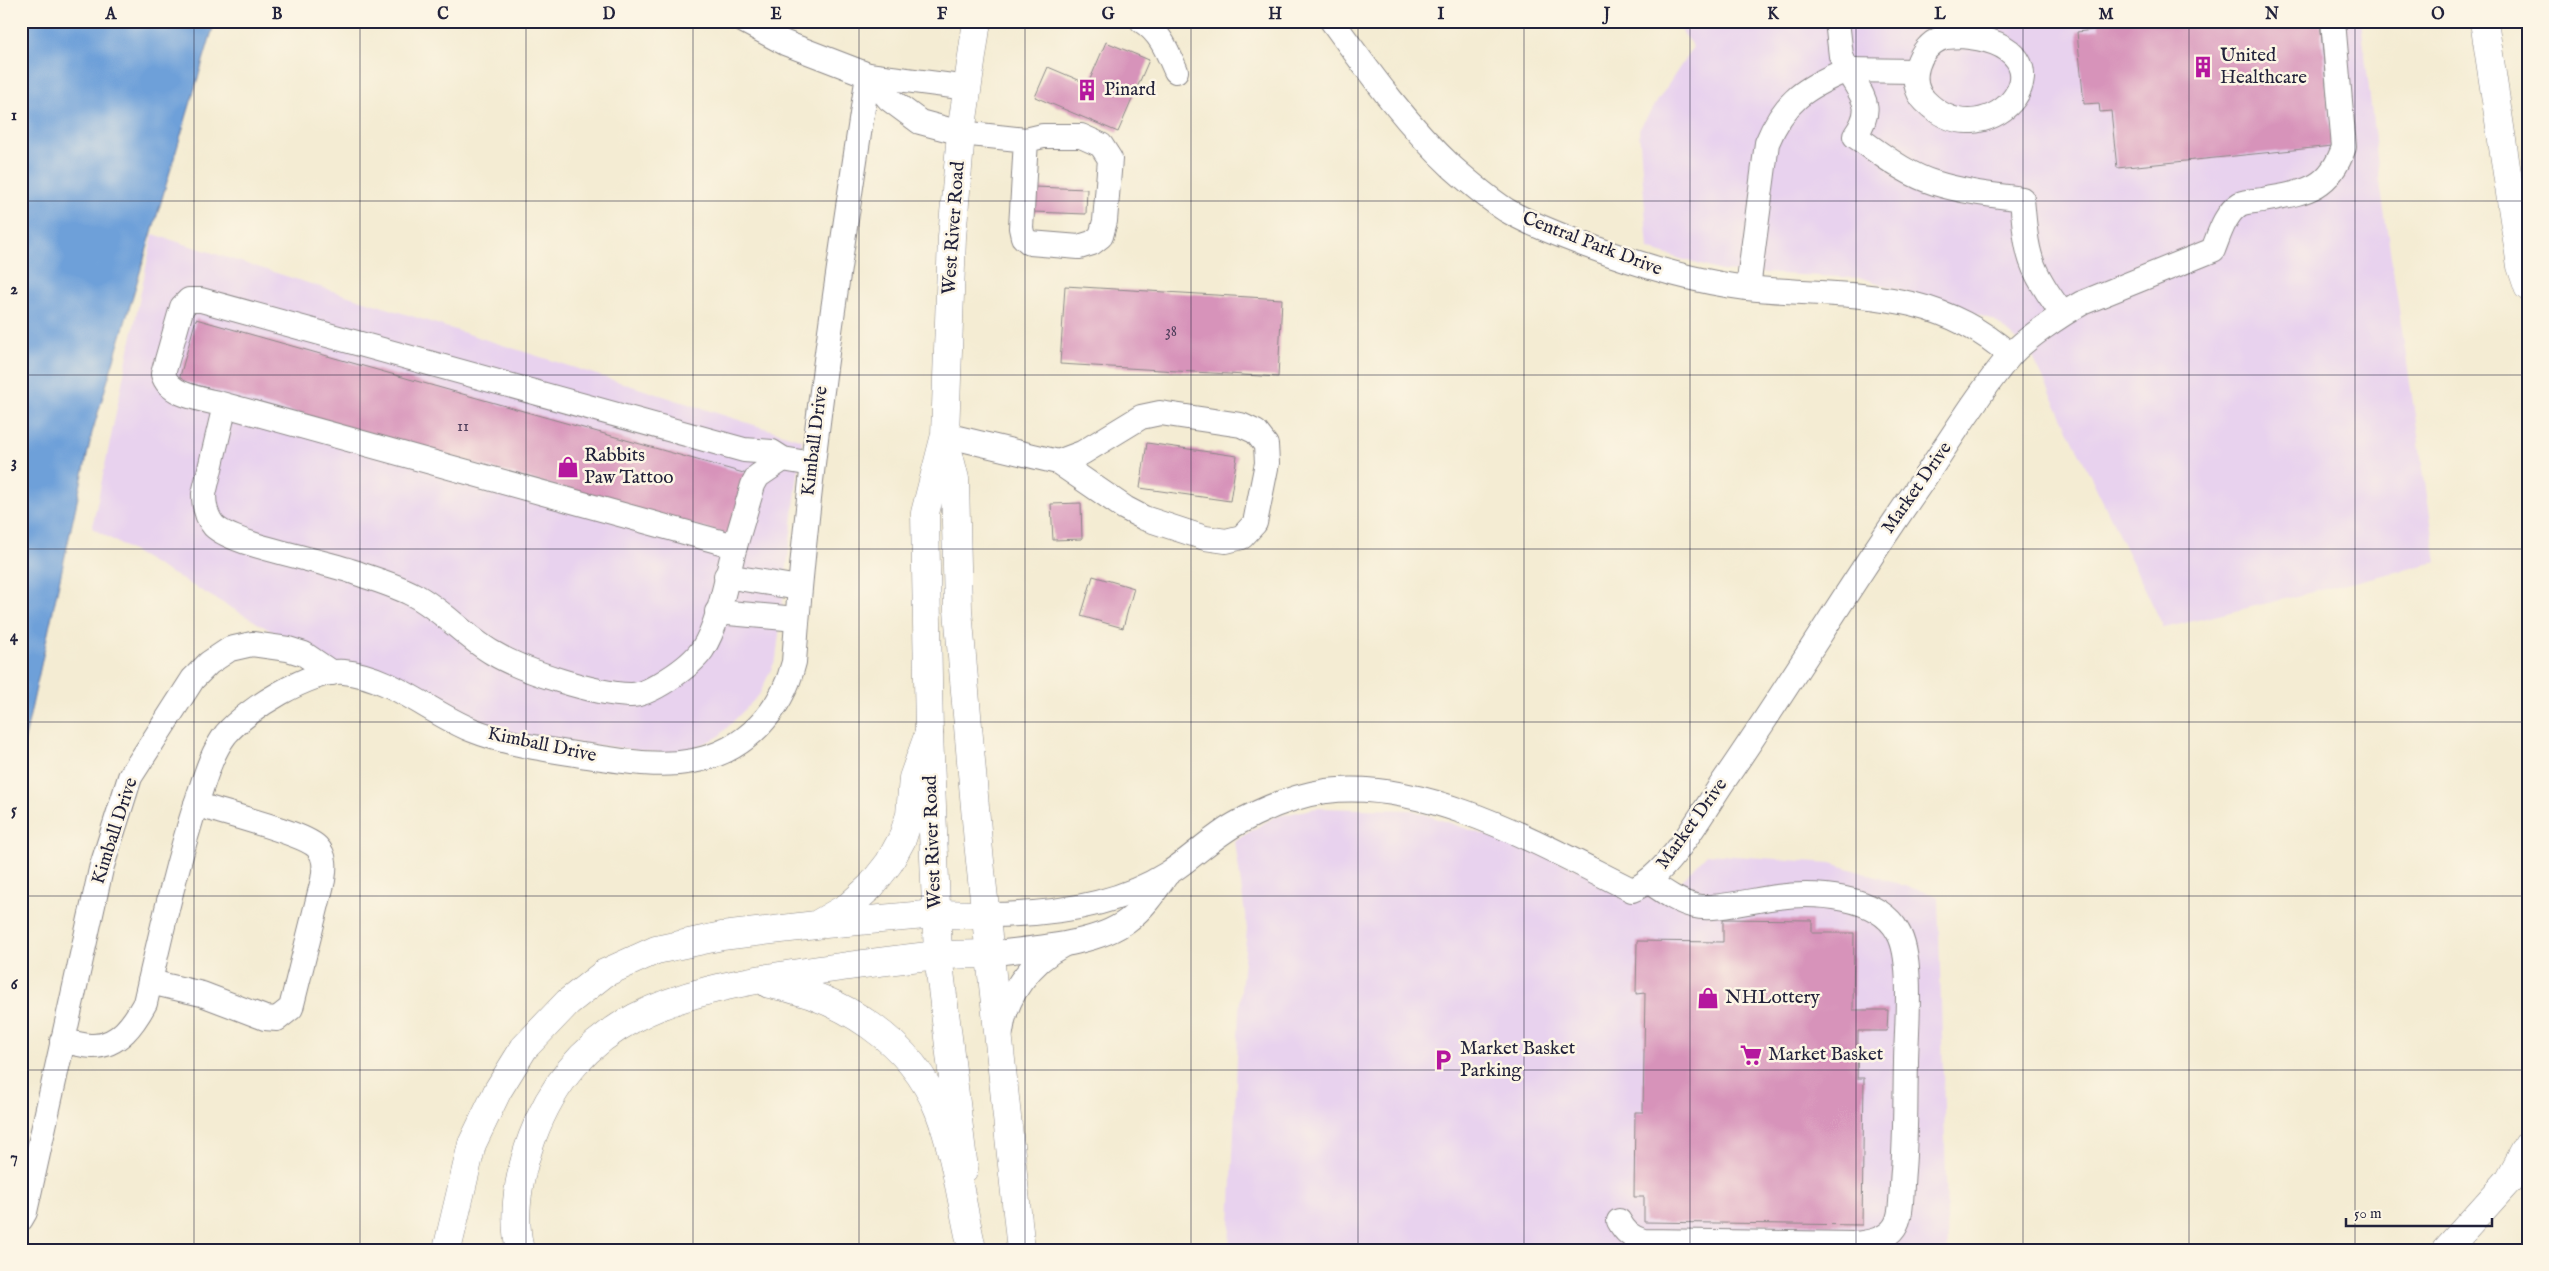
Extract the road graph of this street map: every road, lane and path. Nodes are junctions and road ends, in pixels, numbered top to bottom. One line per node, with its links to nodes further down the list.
1 (744, 21): 11 (street)
2 (978, 21): 12 (main road, West River Road)
3 (1142, 21): 10 (street)
4 (1332, 21): 16 (street, Central Park Drive)
5 (1837, 21): 8 (street)
6 (2333, 21): 18 (street, Market Drive)
7 (2484, 21): 15 (main road)
8 (1846, 70): 9 (street); 16 (street); 18 (street)
9 (1915, 71): 9 (street)
10 (1176, 72)
11 (868, 75): 12 (street); 13 (street); 24 (street, Kimball Drive)
12 (968, 88): 13 (main road, West River Road)
13 (961, 133): 14 (street); 21 (main road, West River Road)
14 (1026, 140): 14 (street)
15 (2524, 277): 17 (main road)
16 (1748, 288): 19 (street, Central Park Drive)
17 (2528, 302)
18 (2063, 314): 19 (street, Market Drive)
19 (2010, 356): 34 (street, Market Drive)
20 (225, 405): 22 (street); 25 (street); 28 (street)
21 (944, 435): 23 (street); 31 (main road, West River Road); 36 (main road, West River Road)
22 (783, 459): 24 (street); 25 (street)
23 (1058, 462): 23 (street)
24 (812, 464): 27 (street, Kimball Drive)
25 (735, 546): 26 (street)
26 (726, 576): 27 (street); 28 (street)
27 (799, 588): 29 (street, Kimball Drive)
28 (717, 612): 29 (street)
29 (797, 619): 30 (street, Kimball Drive)
30 (332, 673): 32 (street); 43 (street, Kimball Drive)
31 (929, 733): 35 (main road, West River Road); 37 (main road)
32 (196, 804): 42 (street); 42 (street)
33 (1168, 874): 34 (street, Market Drive); 36 (street, Market Drive); 38 (street, Market Drive)
34 (1648, 881): 47 (street)
35 (936, 914): 36 (main road); 37 (main road); 40 (main road, West River Road)
36 (985, 915): 39 (main road, West River Road)
37 (816, 925): 49 (main road)
38 (1069, 942): 39 (street, Market Drive); 44 (street, Market Drive)
39 (989, 954): 40 (main road); 44 (main road, West River Road)
40 (938, 955): 41 (main road); 48 (main road, West River Road)
41 (751, 981): 48 (main road); 50 (main road)
42 (150, 982): 43 (street)
43 (62, 1040): 46 (street, Kimball Drive)
44 (1000, 1046): 51 (main road, West River Road)
45 (2528, 1145): 52 (main road)
46 (21, 1218)
47 (1619, 1221)
48 (972, 1247)
49 (447, 1250)
50 (520, 1250)
51 (1021, 1250)
52 (2446, 1250)

